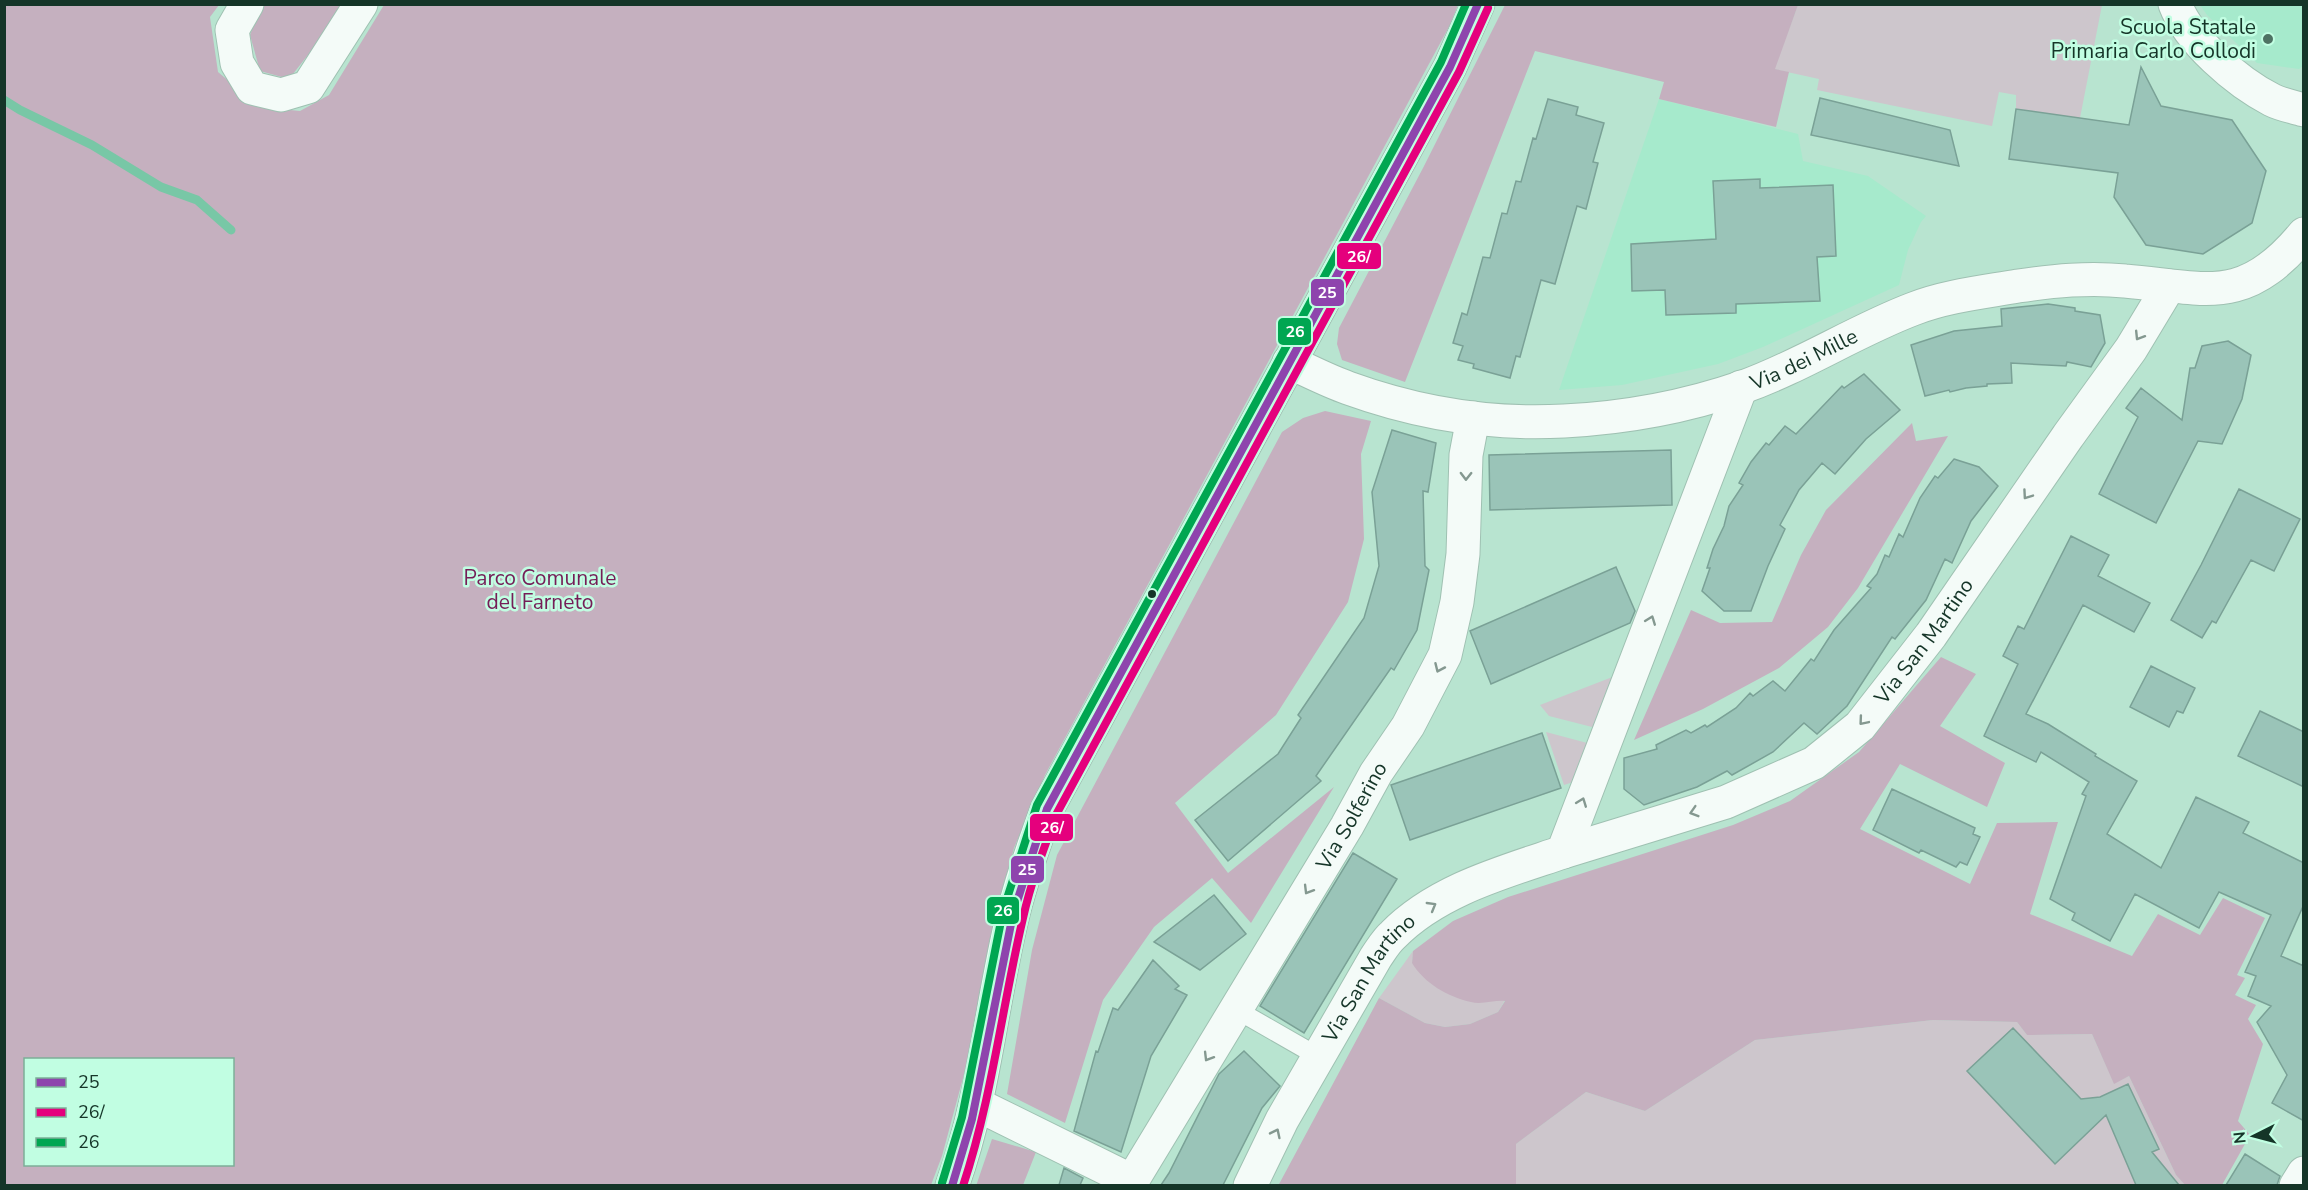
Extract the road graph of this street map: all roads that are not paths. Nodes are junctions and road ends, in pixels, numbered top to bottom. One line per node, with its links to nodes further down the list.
1 (247, 4): 2 (street)
2 (362, 4)
3 (1478, 4): 8 (street)
4 (2175, 4): 5 (street)
5 (2304, 110)
6 (2304, 234): 7 (street, Via dei Mille)
7 (2169, 286): 9 (street, Via dei Mille); 11 (street, Via San Martino, one-way to 11)
8 (1289, 362): 10 (street, Via dei Mille); 14 (street)
9 (1741, 387): 10 (street, Via dei Mille); 11 (street, one-way to 9)
10 (1473, 418): 12 (street, Via Solferino, one-way to 12)
11 (1563, 852): 13 (street, Via San Martino, one-way to 11)
12 (1237, 1010): 13 (lane); 16 (street, Via Solferino, one-way to 16)
13 (1318, 1057): 18 (street, Via San Martino, one-way to 13)
14 (976, 1104): 16 (street, Via Solferino); 17 (street)
15 (2304, 1173): 19 (street)
16 (1131, 1183)
17 (952, 1185)
18 (1250, 1185)
19 (2296, 1185)

